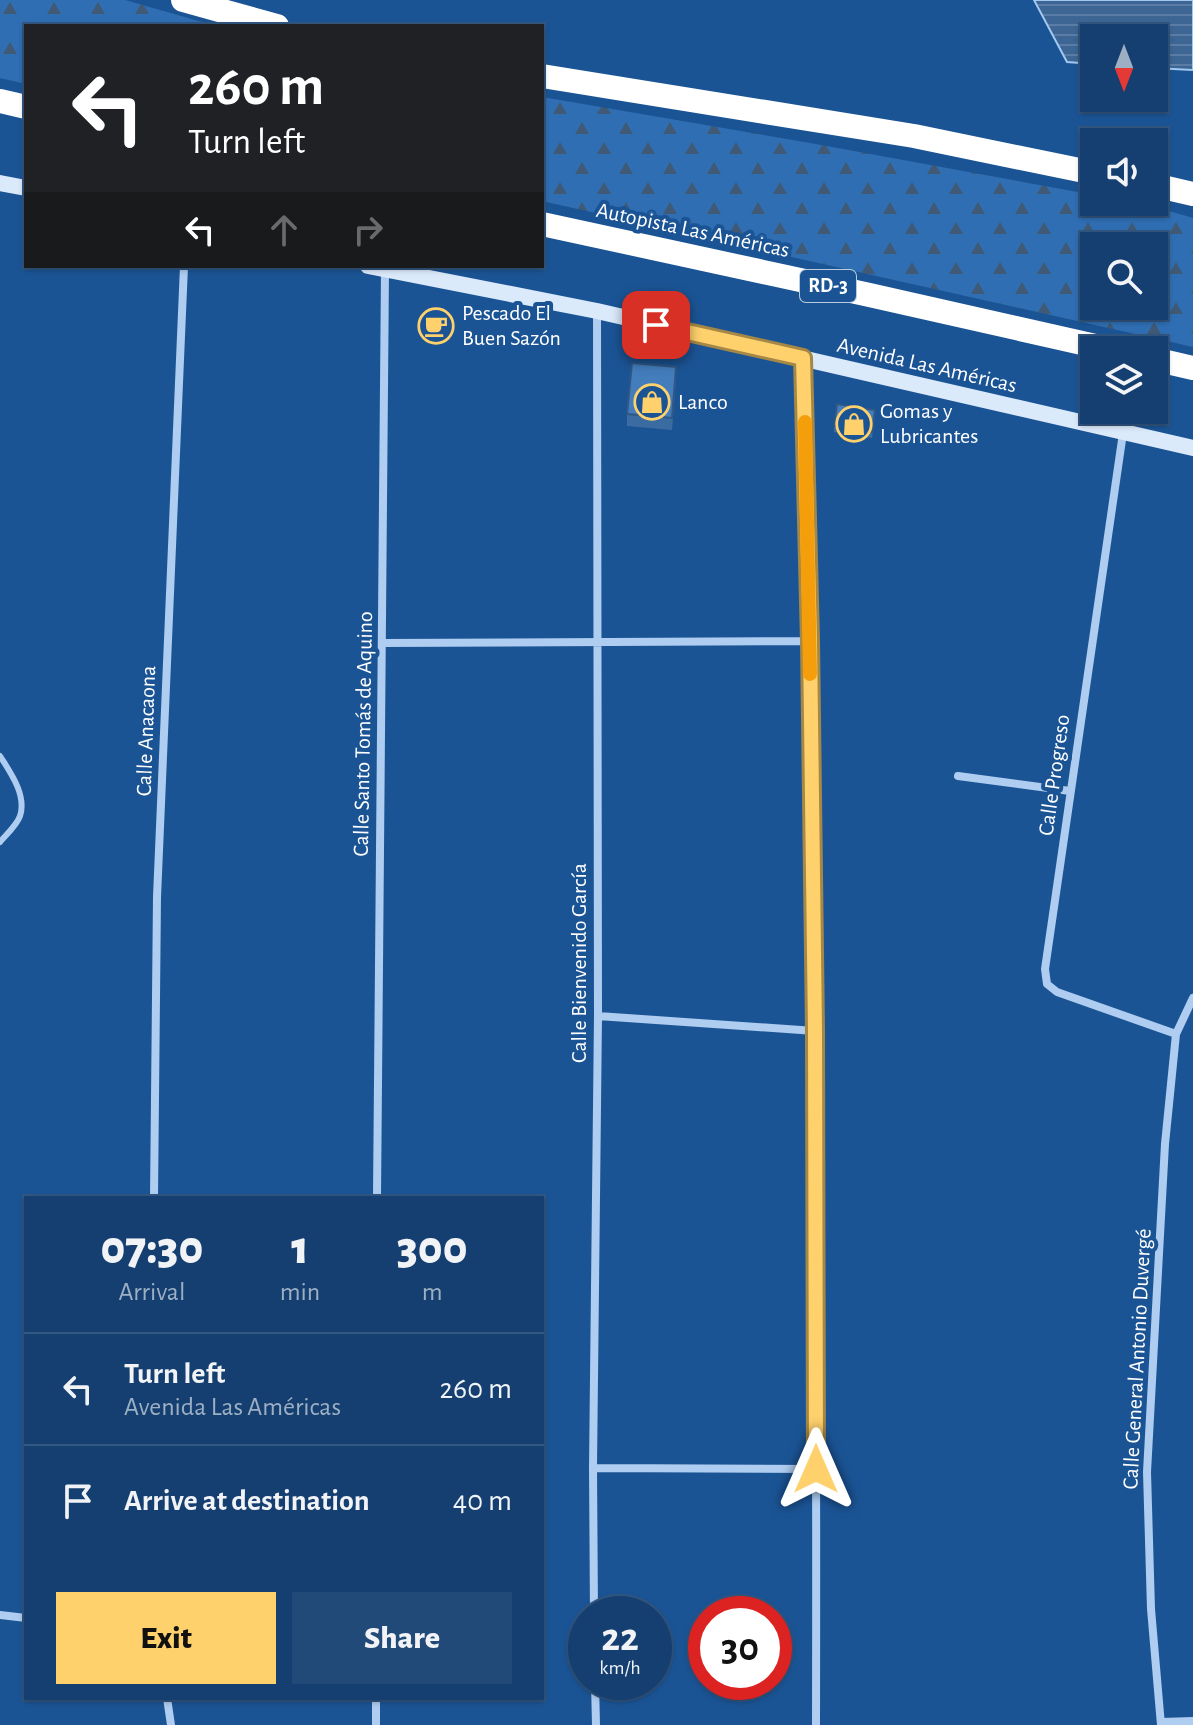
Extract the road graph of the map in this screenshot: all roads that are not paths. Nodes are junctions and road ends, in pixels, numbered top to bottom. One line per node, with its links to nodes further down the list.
1 (183, 0): 2 (highway)
2 (270, 24)
3 (544, 76): 6 (highway)
4 (0, 101): 5 (highway)
5 (24, 107)
6 (1080, 170)
7 (0, 183): 8 (main road)
8 (24, 188)
9 (1168, 188): 10 (highway)
10 (1193, 194)
11 (544, 224): 16 (highway, Autopista Las Américas / RD-3)
12 (184, 268): 33 (street, Calle Anacaona)
13 (376, 268): 14 (main road, Avenida Las Américas)
14 (385, 270): 15 (main road, Avenida Las Américas); 24 (street, Calle Santo Tomás de Aquino)
15 (597, 311): 17 (main road, Avenida Las Américas); 23 (street, Calle Bienvenido García)
16 (1080, 342)
17 (803, 358): 20 (main road, Avenida Las Américas); 22 (street)
18 (1168, 362): 19 (highway)
19 (1193, 368)
20 (1123, 433): 21 (main road, Avenida Las Américas); 27 (street, Calle Progreso)
21 (1193, 448)
22 (810, 641): 23 (street); 31 (street)
23 (596, 642): 24 (street); 30 (street, Calle Bienvenido García)
24 (382, 643): 34 (street, Calle Santo Tomás de Aquino)
25 (0, 756): 28 (lane)
26 (958, 776): 27 (street)
27 (1070, 791): 32 (street, Calle Progreso)
28 (0, 842)
29 (1193, 998): 32 (street, Calle General Antonio Duvergé)
30 (598, 1016): 31 (street); 35 (street, Calle Bienvenido García)
31 (815, 1031): 36 (street)
32 (1176, 1034): 44 (street, Calle General Antonio Duvergé)
33 (154, 1196)
34 (377, 1196)
35 (593, 1468): 36 (street); 37 (street, Calle Bienvenido García)
36 (816, 1469): 48 (street)
37 (594, 1596)
38 (0, 1615): 39 (street)
39 (24, 1618)
40 (167, 1700): 45 (street)
41 (376, 1700): 46 (street)
42 (595, 1700): 47 (street)
43 (1193, 1721): 44 (street)
44 (1161, 1724)
45 (171, 1725)
46 (376, 1725)
47 (596, 1725)
48 (816, 1725)

